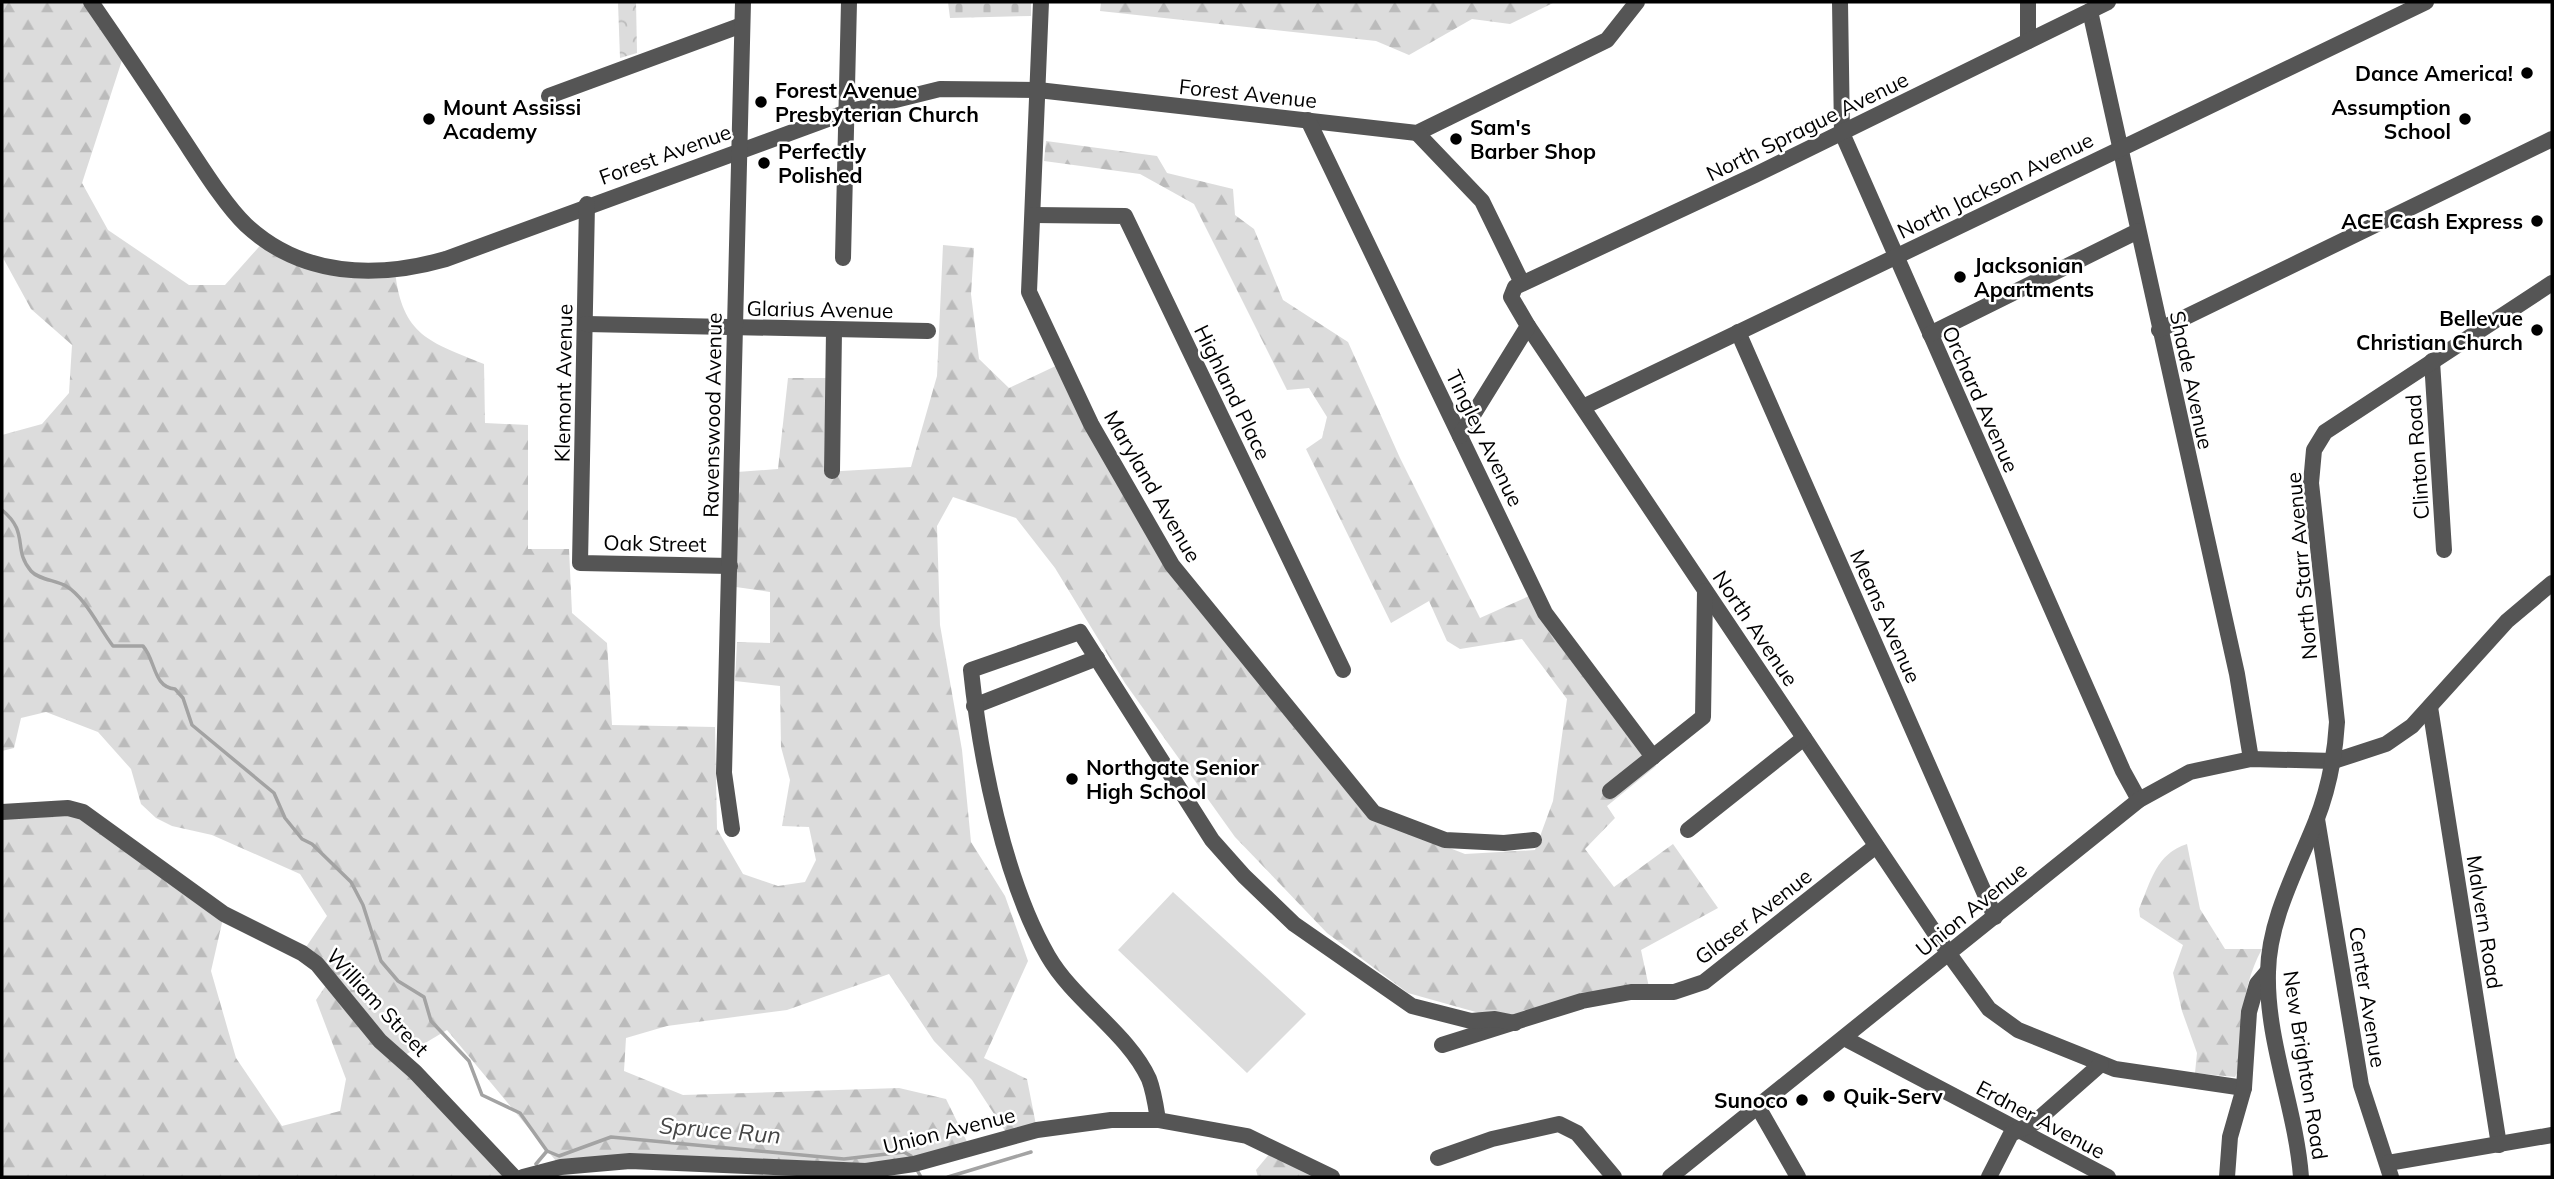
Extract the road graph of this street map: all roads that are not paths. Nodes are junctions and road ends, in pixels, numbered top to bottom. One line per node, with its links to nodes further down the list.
1 (91, 2): 22 (street, Forest Avenue)
2 (743, 2): 11 (street, Ravenswood Avenue)
3 (849, 2): 15 (street)
4 (1041, 2): 13 (street, Maryland Avenue)
5 (1637, 2): 17 (street)
6 (1840, 2): 18 (street, Orchard Avenue)
7 (2028, 2): 12 (street)
8 (2108, 2): 10 (street, North Sprague Avenue)
9 (2427, 2): 20 (street, North Jackson Avenue)
10 (2090, 10): 12 (street, North Sprague Avenue); 20 (street, Shade Avenue)
11 (742, 25): 14 (street); 21 (street, Ravenswood Avenue)
12 (2028, 41): 18 (street, North Sprague Avenue)
13 (1038, 90): 15 (street, Forest Avenue); 16 (street, Forest Avenue); 23 (street, Maryland Avenue)
14 (549, 96)
15 (847, 112): 21 (street, Forest Avenue); 26 (street)
16 (1308, 120): 17 (street, Forest Avenue); 39 (street, Tingley Avenue)
17 (1417, 133): 28 (street)
18 (1842, 133): 25 (street, Orchard Avenue); 28 (street, North Sprague Avenue)
19 (2552, 139): 32 (street)
20 (2119, 148): 24 (street, Shade Avenue); 25 (street, North Jackson Avenue)
21 (739, 150): 22 (street, Forest Avenue); 31 (street, Ravenswood Avenue)
22 (587, 204): 29 (street, Klemont Avenue)
23 (1033, 215): 47 (street, Highland Place); 60 (street, Maryland Avenue)
24 (2138, 231): 32 (street, Shade Avenue); 36 (street)
25 (1895, 256): 35 (street, North Jackson Avenue); 36 (street, Orchard Avenue)
26 (843, 258)
27 (2552, 283): 37 (street, North Starr Avenue)
28 (1522, 284): 30 (street, North Avenue)
29 (586, 324): 31 (street, Glarius Avenue); 42 (street, Klemont Avenue)
30 (1528, 326): 38 (street, North Avenue); 39 (street)
31 (734, 328): 33 (street, Glarius Avenue); 43 (street, Ravenswood Avenue)
32 (2160, 330): 52 (street, Shade Avenue)
33 (834, 331): 34 (street, Glarius Avenue); 40 (street)
34 (928, 331)
35 (1738, 332): 38 (street, North Jackson Avenue); 62 (street, Means Avenue)
36 (1930, 334): 55 (street, Orchard Avenue)
37 (2432, 361): 41 (street, Clinton Road); 53 (street, North Starr Avenue)
38 (1583, 407): 45 (street, North Avenue)
39 (1460, 436): 51 (street, Tingley Avenue)
40 (832, 471)
41 (2444, 550)
42 (580, 562): 43 (street, Oak Street)
43 (730, 566): 58 (street, Ravenswood Avenue)
44 (2552, 583): 49 (street, Union Avenue)
45 (1705, 591): 50 (street, North Avenue); 51 (street)
46 (1097, 658): 48 (street); 48 (street); 65 (street)
47 (1343, 670)
48 (974, 706): 71 (street)
49 (2430, 707): 53 (street, Union Avenue); 74 (street, Malvern Road)
50 (1804, 738): 59 (street); 61 (street, North Avenue)
51 (1653, 757): 54 (street)
52 (2251, 759): 53 (street, Union Avenue); 55 (street, Union Avenue)
53 (2334, 761): 57 (street, New Brighton Road)
54 (1610, 791)
55 (2139, 800): 62 (street, Union Avenue)
56 (2, 812): 78 (street, William Street)
57 (2317, 819): 64 (street, New Brighton Road); 77 (street, Center Avenue)
58 (732, 829)
59 (1688, 830)
60 (1534, 839)
61 (1876, 846): 63 (street, North Avenue); 65 (street, Glaser Avenue)
62 (1995, 917): 63 (street, Union Avenue)
63 (1949, 954): 66 (street, Union Avenue); 68 (street, North Avenue)
64 (2268, 971): 69 (street); 87 (street, New Brighton Road)
65 (1515, 1023): 67 (street, Glaser Avenue)
66 (1844, 1038): 70 (street, Union Avenue); 72 (street, Erdner Avenue)
67 (1441, 1045)
68 (2101, 1064): 69 (street, North Avenue); 72 (street)
69 (2244, 1088): 86 (street)
70 (1758, 1107): 82 (street, Union Avenue); 83 (street)
71 (1158, 1120): 76 (street, Union Avenue); 80 (street, Union Avenue)
72 (2017, 1130): 84 (street); 85 (street, Erdner Avenue)
73 (2552, 1135): 74 (street)
74 (2499, 1145): 77 (street)
75 (1438, 1158): 81 (street)
76 (631, 1169): 79 (street, Union Avenue)
77 (2389, 1170)
78 (514, 1177)
79 (523, 1177)
80 (1332, 1177)
81 (1614, 1177)
82 (1670, 1177)
83 (1798, 1177)
84 (1989, 1177)
85 (2108, 1177)
86 (2227, 1177)
87 (2301, 1177)

